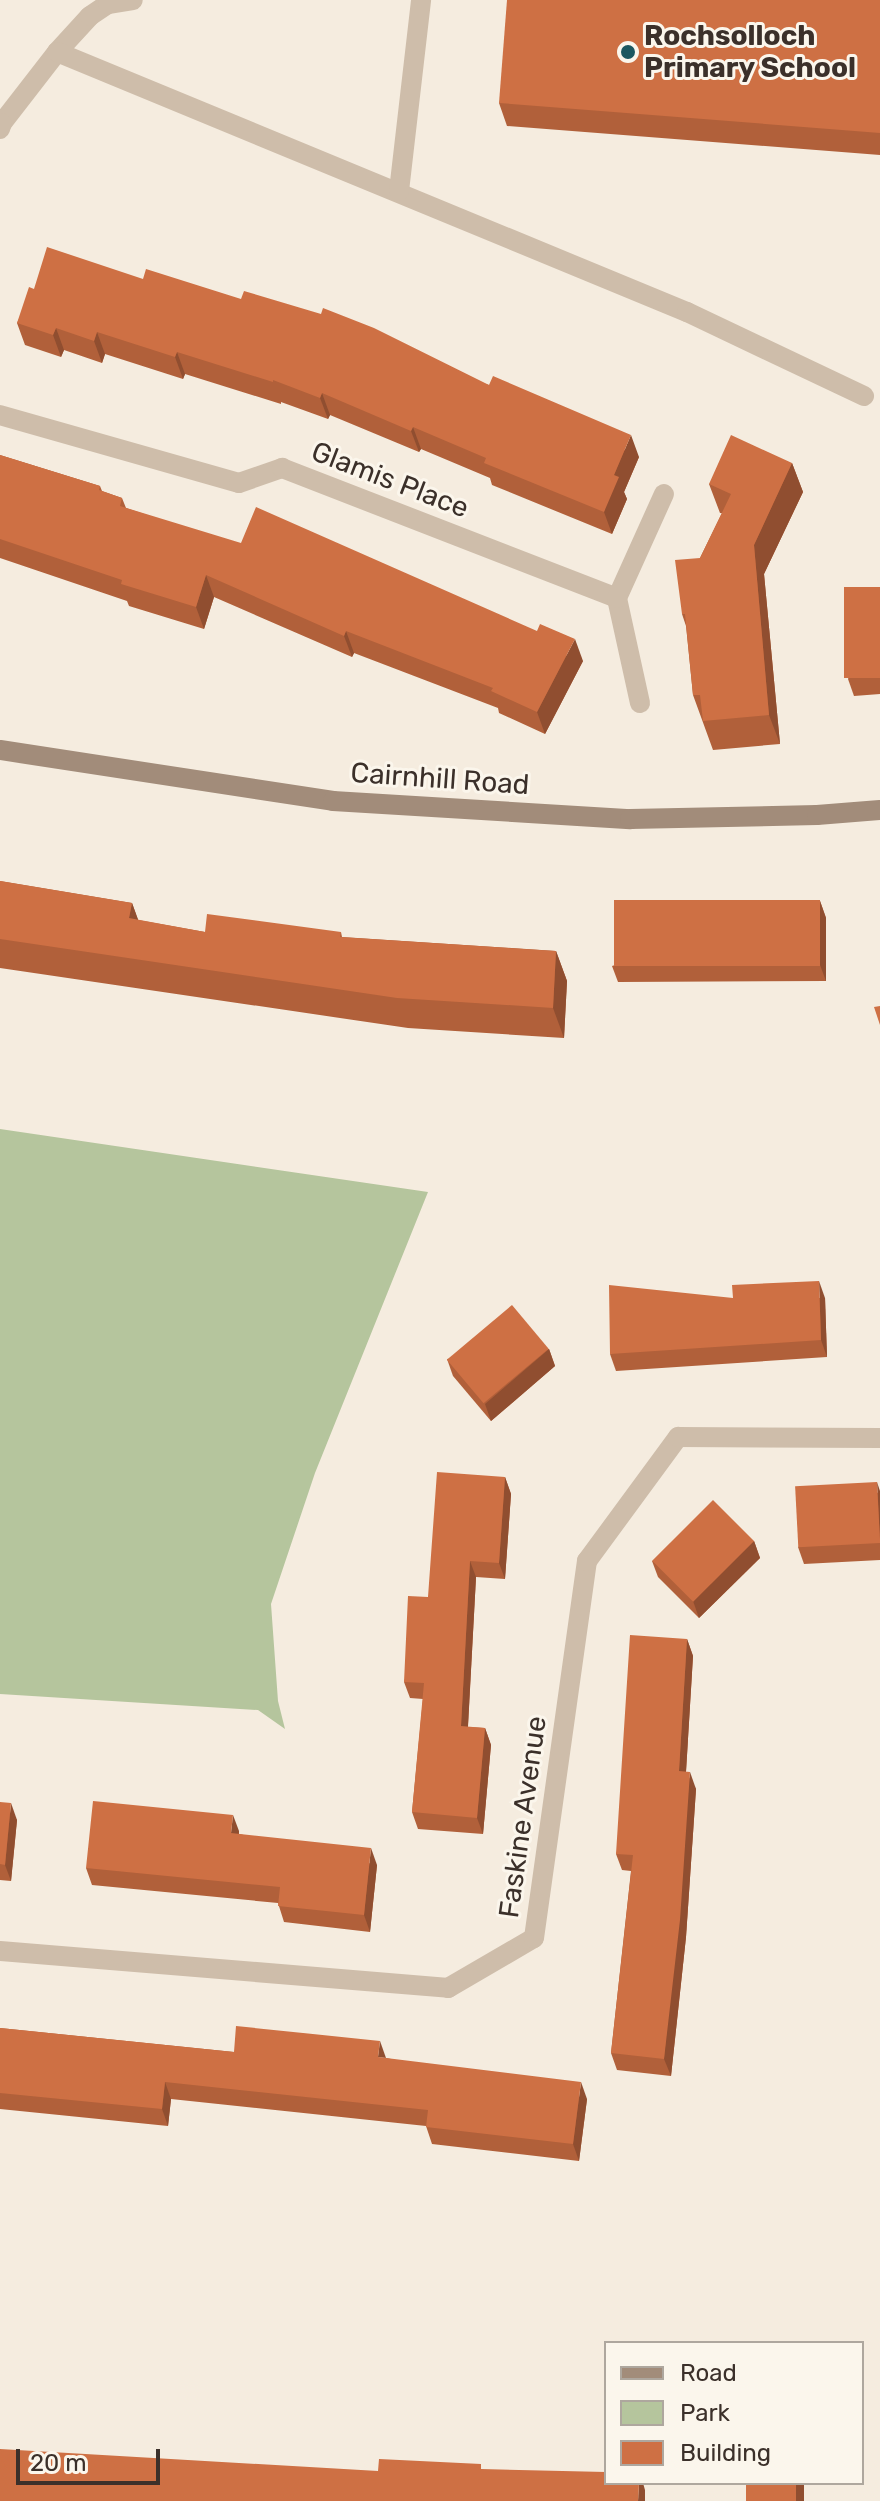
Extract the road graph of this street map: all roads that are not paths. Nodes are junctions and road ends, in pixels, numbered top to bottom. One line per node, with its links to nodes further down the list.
1 (133, 0): 3 (street)
2 (421, 0): 5 (street)
3 (57, 52): 4 (street); 5 (street)
4 (1, 126)
5 (399, 191): 6 (street)
6 (864, 396)
7 (0, 415): 9 (street, Glamis Place)
8 (664, 494): 9 (street)
9 (617, 598): 10 (street)
10 (640, 703)
11 (0, 750): 12 (main road, Cairnhill Road)
12 (880, 810)
13 (880, 1438): 14 (street, Faskine Avenue)
14 (0, 1951)

